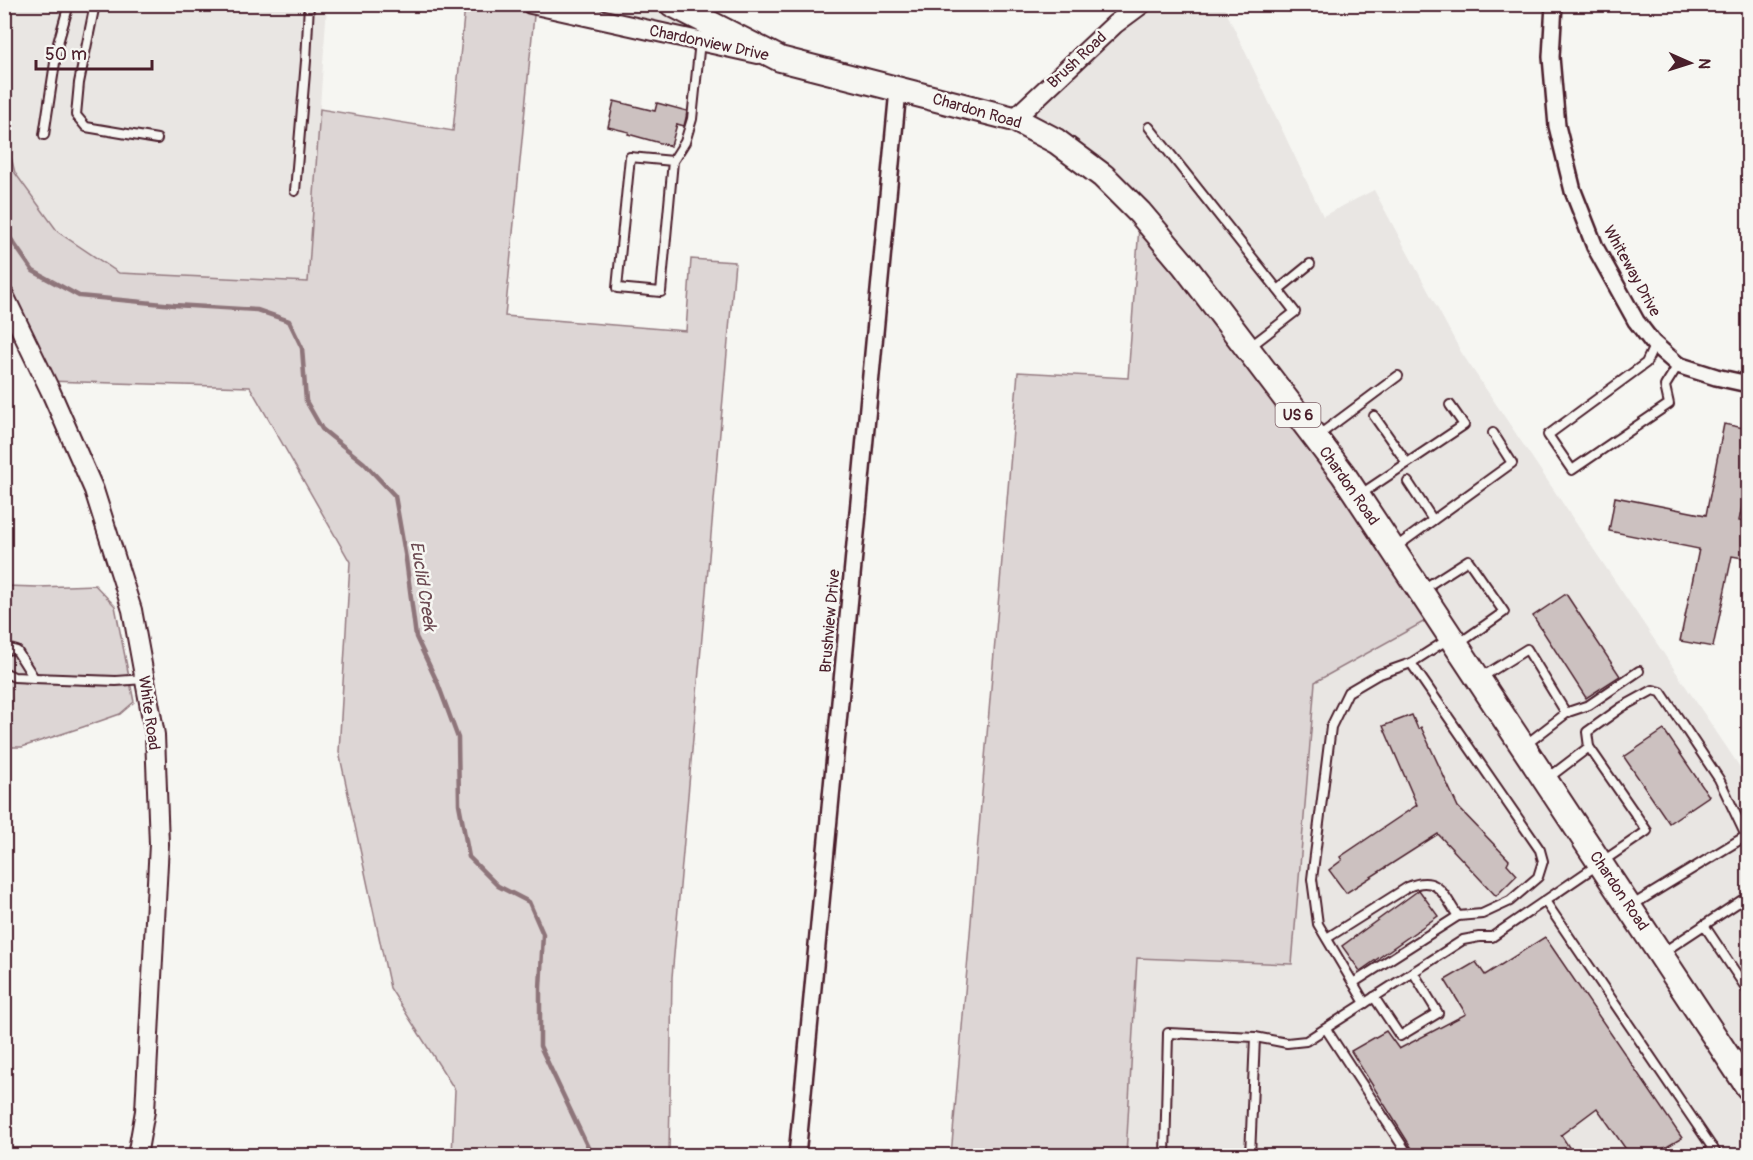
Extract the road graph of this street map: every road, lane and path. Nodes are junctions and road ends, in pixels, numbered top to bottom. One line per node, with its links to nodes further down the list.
1 (69, 4): 13 (lane)
2 (95, 4): 14 (lane)
3 (309, 4): 16 (lane)
4 (531, 4): 8 (street, Chardonview Drive)
5 (672, 4): 9 (main road, Chardon Road / US 6)
6 (1142, 4): 11 (street, Brush Road)
7 (1554, 4): 20 (street, Whiteway Drive)
8 (700, 42): 9 (street, Chardonview Drive); 15 (lane)
9 (780, 59): 10 (main road, Chardon Road / US 6)
10 (898, 90): 11 (main road, Chardon Road / US 6); 65 (street, Brushview Drive)
11 (1014, 119): 21 (main road, Chardon Road / US 6)
12 (1149, 127): 18 (lane)
13 (44, 135)
14 (157, 139)
15 (673, 161): 15 (lane)
16 (295, 191)
17 (1310, 264): 18 (lane)
18 (1278, 290): 21 (lane)
19 (4, 295): 41 (street, White Road)
20 (1655, 344): 22 (street, Whiteway Drive); 22 (lane)
21 (1248, 349): 28 (main road, Chardon Road / US 6)
22 (1677, 365): 24 (street, Whiteway Drive)
23 (1398, 376): 28 (lane)
24 (1749, 384)
25 (1450, 405): 29 (lane)
26 (1374, 416): 29 (lane)
27 (1492, 433): 32 (lane)
28 (1315, 438): 31 (main road, Chardon Road / US 6)
29 (1407, 463): 31 (lane)
30 (1408, 482): 32 (lane)
31 (1357, 496): 33 (main road, Chardon Road / US 6)
32 (1433, 520): 33 (lane)
33 (1392, 549): 34 (main road, Chardon Road / US 6)
34 (1420, 591): 35 (main road, Chardon Road / US 6); 35 (lane)
35 (1454, 641): 37 (lane); 42 (main road, Chardon Road / US 6)
36 (4, 651): 40 (lane)
37 (1411, 663): 51 (lane); 53 (lane)
38 (1639, 671): 43 (lane)
39 (4, 672): 40 (lane)
40 (34, 678): 41 (lane)
41 (145, 679): 64 (street, White Road)
42 (1479, 679): 43 (lane); 44 (main road, Chardon Road / US 6)
43 (1566, 713): 44 (lane)
44 (1523, 747): 46 (main road, Chardon Road / US 6)
45 (1589, 747): 46 (lane); 47 (lane); 50 (lane)
46 (1545, 780): 47 (main road, Chardon Road / US 6)
47 (1601, 864): 49 (lane); 50 (main road, Chardon Road / US 6)
48 (1749, 896): 52 (lane)
49 (1545, 901): 55 (lane); 63 (lane)
50 (1630, 907): 54 (main road, Chardon Road / US 6)
51 (1458, 916): 53 (lane); 56 (lane)
52 (1704, 925): 54 (lane); 57 (lane)
53 (1327, 938): 56 (lane)
54 (1660, 953): 62 (main road, Chardon Road / US 6)
55 (1413, 972): 58 (lane); 58 (lane)
56 (1353, 982): 59 (lane)
57 (1749, 991)
58 (1374, 997): 59 (lane)
59 (1365, 1003): 60 (lane)
60 (1326, 1029): 61 (lane); 68 (lane)
61 (1255, 1036): 66 (lane); 67 (lane)
62 (1745, 1075)
63 (1716, 1152): 69 (lane)
64 (137, 1155)
65 (797, 1155)
66 (1165, 1155)
67 (1250, 1155)
68 (1409, 1155)
69 (1703, 1155)

